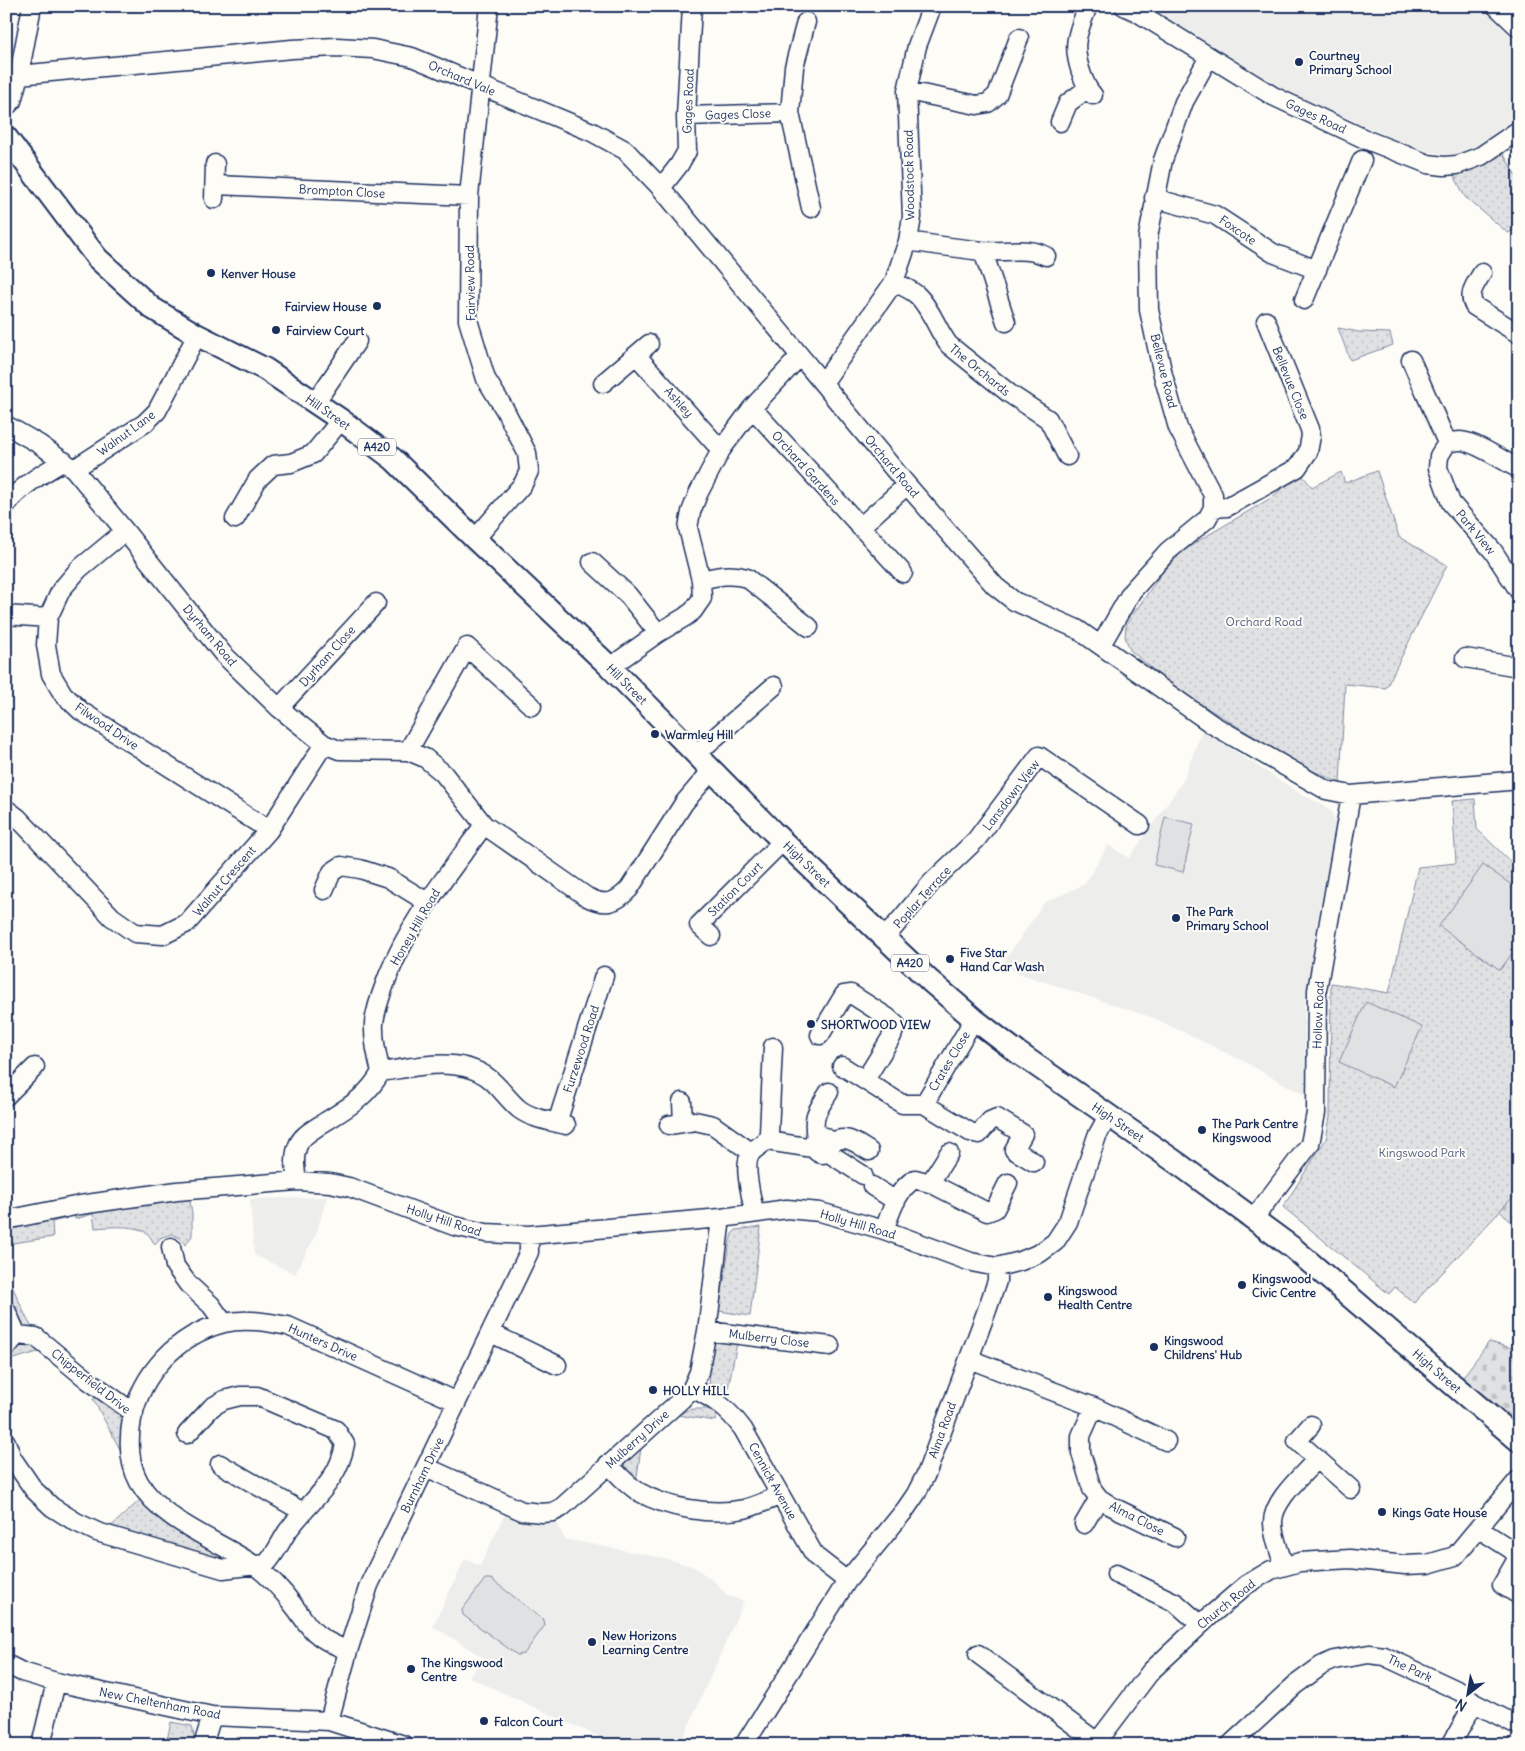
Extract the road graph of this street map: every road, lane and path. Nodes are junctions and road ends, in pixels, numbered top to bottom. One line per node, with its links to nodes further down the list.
1 (32, 6): 12 (street)
2 (489, 6): 13 (street, Fairview Road)
3 (692, 6): 17 (street, Gages Road)
4 (932, 6): 14 (street, Woodstock Road)
5 (1088, 6): 18 (street)
6 (1124, 6): 11 (street, Gages Road)
7 (1496, 6): 9 (street)
8 (806, 22): 16 (street)
9 (1519, 28)
10 (1019, 38): 14 (street)
11 (1209, 57): 19 (street, Gages Road); 25 (street, Bellevue Road)
12 (19, 76): 13 (street, Orchard Vale); 15 (street)
13 (480, 86): 23 (street, Orchard Vale); 24 (street, Fairview Road)
14 (907, 92): 27 (street, Woodstock Road)
15 (6, 107)
16 (790, 113): 17 (street, Gages Close); 26 (street)
17 (686, 116): 23 (street, Gages Road)
18 (1060, 122)
19 (1519, 130)
20 (6, 137): 37 (main road, Hill Street / A420)
21 (1362, 160): 30 (street)
22 (215, 164): 24 (street, Brompton Close)
23 (661, 188): 39 (street, Orchard Vale)
24 (468, 196): 58 (street, Fairview Road)
25 (1154, 198): 30 (street, Foxcote); 54 (street, Bellevue Road)
26 (811, 208)
27 (908, 242): 29 (street); 32 (street, Woodstock Road)
28 (1036, 248): 29 (street)
29 (983, 251): 35 (street)
30 (1318, 270): 33 (street)
31 (1482, 273): 36 (street)
32 (894, 282): 42 (street, Woodstock Road); 49 (street, The Orchards)
33 (1304, 300)
34 (1266, 321): 54 (street, Bellevue Close)
35 (1006, 322)
36 (1519, 334)
37 (197, 336): 43 (main road, Hill Street / A420); 50 (street, Walnut Lane)
38 (357, 342): 43 (street)
39 (800, 356): 42 (street, Orchard Road); 44 (street)
40 (1412, 360): 47 (street)
41 (602, 383): 48 (street, Ashley)
42 (823, 383): 52 (street, Orchard Road)
43 (315, 403): 45 (main road, Hill Street / A420)
44 (752, 408): 48 (street); 56 (street, Orchard Gardens)
45 (341, 420): 55 (street); 58 (main road, Hill Street / A420)
46 (6, 425): 50 (street, Dyrham Road)
47 (1447, 443): 51 (street); 62 (street, Park View)
48 (721, 450): 61 (street)
49 (1068, 456)
50 (69, 465): 53 (street, Walnut Lane); 57 (street, Dyrham Road)
51 (1519, 469)
52 (907, 485): 56 (street); 68 (street, Orchard Road)
53 (6, 505)
54 (1213, 508): 68 (street)
55 (235, 519)
56 (860, 527): 60 (street, Orchard Gardens)
57 (125, 531): 65 (street, Filwood Drive); 74 (street, Dyrham Road)
58 (475, 539): 70 (main road, Hill Street / A420)
59 (592, 562): 67 (street)
60 (902, 574)
61 (701, 580): 66 (street); 67 (street)
62 (1519, 592)
63 (376, 603): 74 (street, Dyrham Close)
64 (6, 615): 65 (street)
65 (48, 618): 85 (street, Filwood Drive)
66 (808, 627)
67 (658, 633): 70 (street)
68 (1101, 645): 81 (street, Orchard Road)
69 (1465, 658): 71 (street)
70 (610, 667): 77 (main road, Hill Street / A420)
71 (1519, 667)
72 (774, 686): 77 (street)
73 (532, 706): 76 (street)
74 (279, 708): 75 (street, Dyrham Road)
75 (324, 744): 76 (street, Dyrham Road); 85 (street, Walnut Crescent)
76 (408, 751): 83 (street)
77 (696, 754): 78 (main road, Hill Street / A420)
78 (712, 770): 80 (main road, Hill Street / A420); 83 (street)
79 (1519, 780): 81 (street, Orchard Road)
80 (730, 788): 86 (main road, High Street / A420)
81 (1351, 795): 117 (street, Hollow Road)
82 (6, 809): 85 (street, Walnut Crescent)
83 (484, 825): 89 (street, Honey Hill Road)
84 (1140, 825): 87 (street, Lansdown View)
85 (269, 830)
86 (783, 841): 90 (street, Station Court); 91 (main road, High Street / A420)
87 (960, 856): 91 (street, Poplar Terrace)
88 (324, 890): 89 (street)
89 (427, 902): 98 (street, Honey Hill Road)
90 (711, 936)
91 (884, 939): 93 (main road, High Street / A420)
92 (604, 976): 98 (street, Furzewood Road)
93 (974, 1019): 103 (street, Crates Close); 104 (main road, High Street / A420)
94 (820, 1035): 99 (street)
95 (774, 1047): 105 (street)
96 (842, 1066): 99 (street, Crates Close)
97 (35, 1067): 101 (street)
98 (381, 1072): 111 (street)
99 (865, 1080): 103 (street, Crates Close)
100 (829, 1092): 106 (street)
101 (6, 1096)
102 (682, 1102): 108 (street)
103 (924, 1104): 110 (street, Crates Close)
104 (1108, 1116): 117 (main road, High Street / A420); 122 (street)
105 (767, 1141): 106 (street); 108 (street)
106 (822, 1145): 107 (street); 114 (street)
107 (869, 1151)
108 (751, 1152): 115 (street)
109 (948, 1153): 112 (street)
110 (1034, 1162)
111 (296, 1181): 118 (street, Holly Hill Road); 120 (street, Holly Hill Road)
112 (930, 1183): 113 (street); 114 (street)
113 (1008, 1183)
114 (896, 1201): 119 (street)
115 (754, 1212): 116 (street, Holly Hill Road); 119 (street, Holly Hill Road)
116 (721, 1218): 120 (street, Holly Hill Road); 125 (street, Mulberry Drive)
117 (1254, 1218): 138 (main road, High Street / A420)
118 (6, 1220)
119 (884, 1230): 122 (street, Holly Hill Road)
120 (529, 1235): 126 (street, Burnham Drive)
121 (171, 1247): 124 (street)
122 (998, 1267): 129 (street, Alma Road)
123 (6, 1310): 127 (street, Chipperfield Drive)
124 (224, 1323): 132 (street, Hunters Drive); 134 (street, Hunters Drive)
125 (708, 1331): 128 (street, Mulberry Close); 131 (street, Mulberry Drive)
126 (491, 1333): 130 (street); 132 (street, Burnham Drive)
127 (12, 1342): 134 (street, Chipperfield Drive)
128 (830, 1346)
129 (969, 1359): 133 (street); 156 (street, Alma Road)
130 (558, 1365)
131 (692, 1388): 142 (street, Mulberry Drive); 146 (street, Cennick Avenue)
132 (457, 1402): 143 (street, Burnham Drive)
133 (1094, 1407): 137 (street); 147 (street, Alma Close)
134 (134, 1413): 153 (street, Chipperfield Drive)
135 (1311, 1425): 140 (street)
136 (188, 1434): 148 (street)
137 (1166, 1441)
138 (1519, 1441)
139 (6, 1442): 153 (street)
140 (1317, 1459): 145 (street); 154 (street)
141 (220, 1464): 148 (street)
142 (608, 1464): 143 (street, Mulberry Drive); 146 (street)
143 (426, 1467): 159 (street, Burnham Drive)
144 (1519, 1479): 150 (street, Church Road)
145 (1351, 1490)
146 (780, 1496): 156 (street, Cennick Avenue)
147 (1099, 1498): 149 (street, Alma Close); 151 (street, Alma Close)
148 (303, 1512): 153 (street)
149 (1084, 1524)
150 (1479, 1529): 152 (street); 154 (street, Church Road)
151 (1175, 1537)
152 (1518, 1559): 157 (street)
153 (255, 1566): 159 (street, Chipperfield Drive)
154 (1284, 1566): 158 (street, Church Road)
155 (1116, 1574): 158 (street)
156 (847, 1581): 171 (street, Alma Road)
157 (1519, 1595)
158 (1200, 1624): 167 (street, Church Road)
159 (348, 1650): 165 (street, Burnham Drive)
160 (978, 1654): 167 (street)
161 (6, 1664): 162 (street, New Cheltenham Road)
162 (56, 1682): 164 (street, New Cheltenham Road); 168 (street)
163 (1474, 1703): 166 (street, The Park); 172 (street, The Park); 173 (street)
164 (212, 1716): 165 (street, New Cheltenham Road); 169 (street)
165 (329, 1721): 170 (street, New Cheltenham Road)
166 (1519, 1726)
167 (1102, 1742)
168 (42, 1745)
169 (202, 1745)
170 (404, 1745)
171 (744, 1745)
172 (1230, 1745)
173 (1451, 1745)

